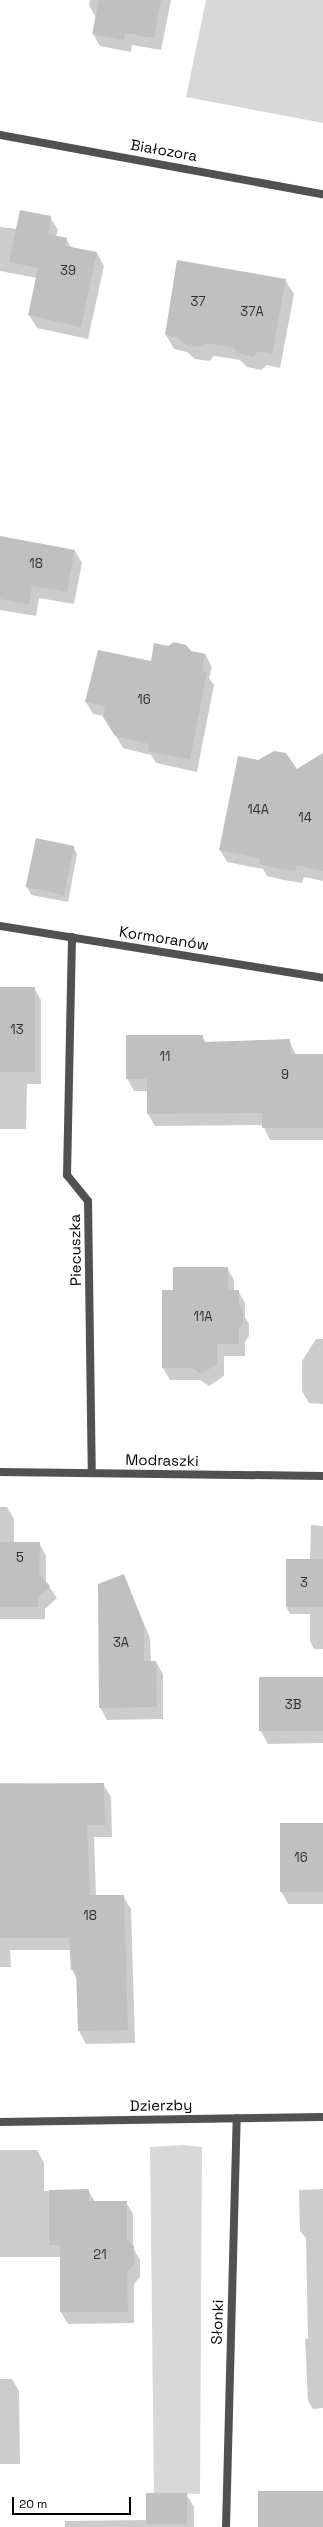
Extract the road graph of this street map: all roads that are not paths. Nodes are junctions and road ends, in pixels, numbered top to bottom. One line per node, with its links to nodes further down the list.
1 (0, 134): 2 (street, Białozora)
2 (323, 194)
3 (0, 926): 4 (street, Kormoranów)
4 (72, 937): 5 (street, Kormoranów); 7 (street, Piecuszka)
5 (323, 978)
6 (0, 1472): 7 (street, Modraszki)
7 (92, 1473): 8 (street, Modraszki)
8 (323, 1476)
9 (323, 2117): 10 (street, Dzierzby)
10 (237, 2118): 11 (street, Dzierzby); 12 (street, Słonki)
11 (0, 2122)
12 (226, 2527)

